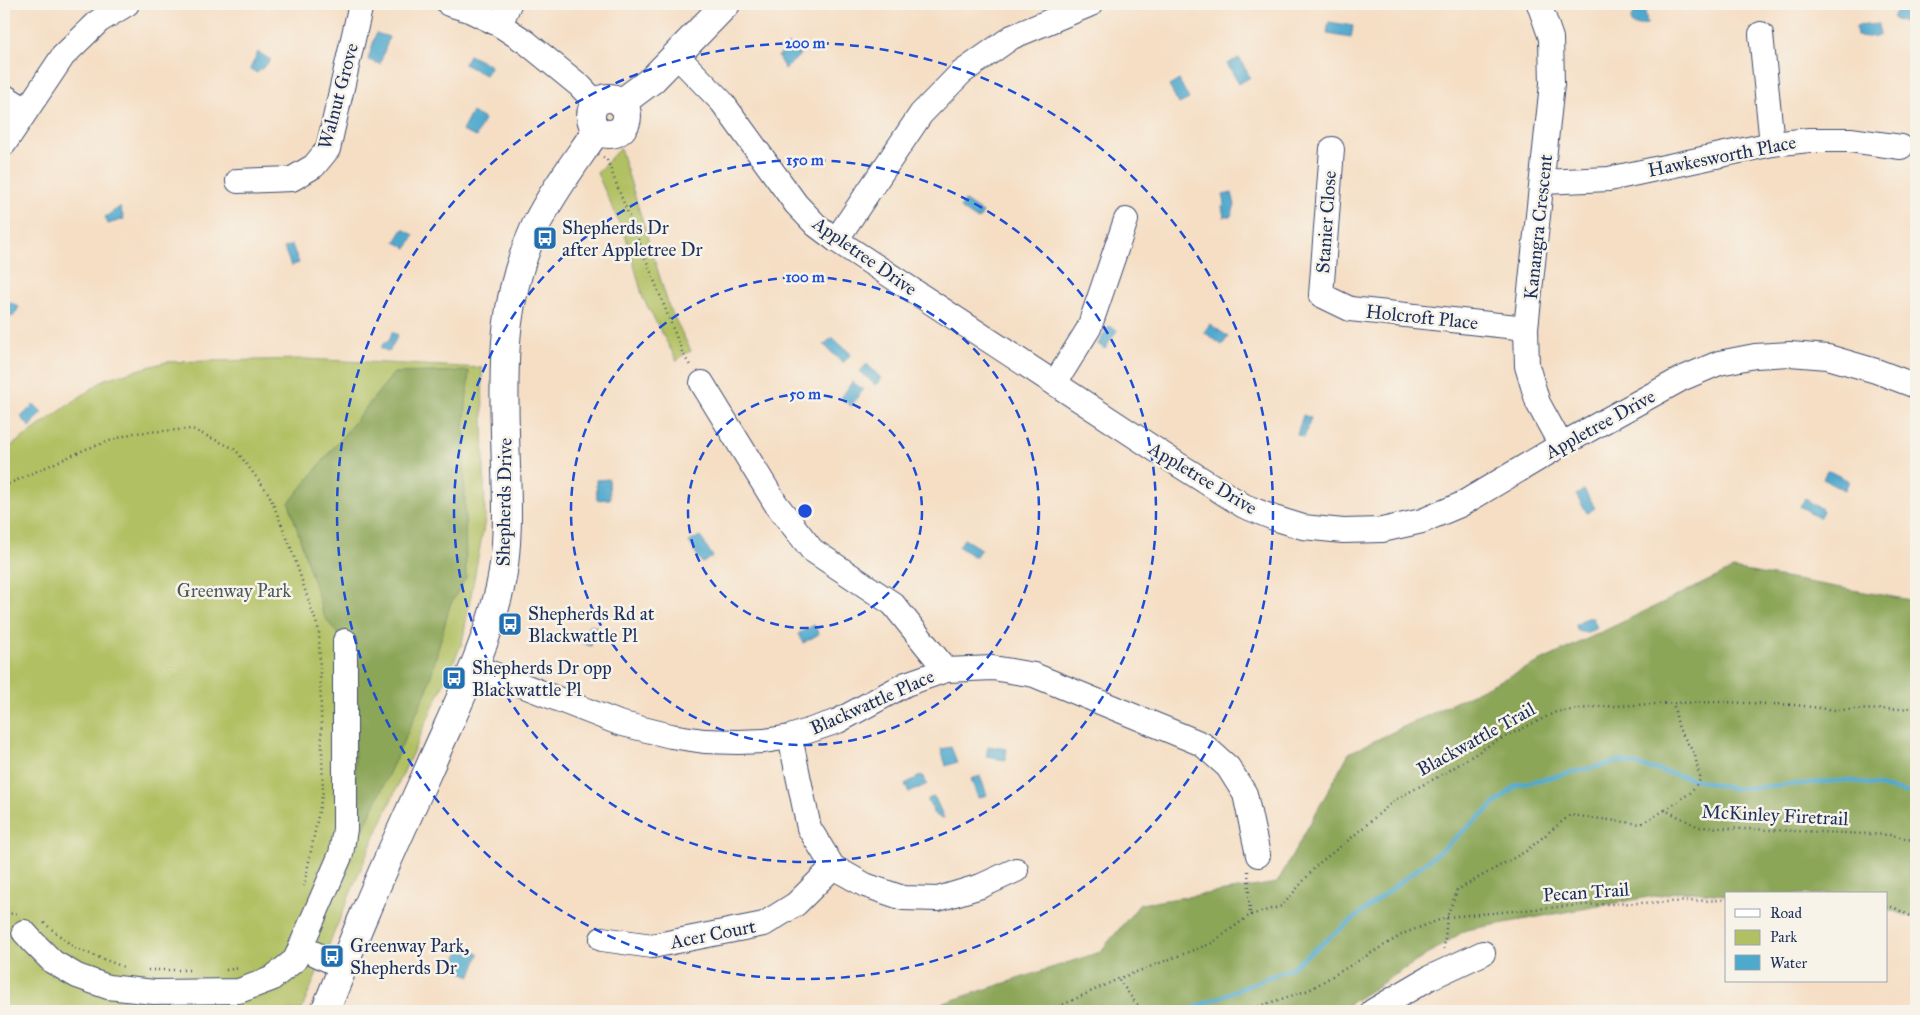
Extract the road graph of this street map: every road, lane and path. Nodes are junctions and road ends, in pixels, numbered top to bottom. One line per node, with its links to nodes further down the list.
1 (127, 4): 11 (street)
2 (361, 4): 17 (street, Walnut Grove)
3 (448, 4): 7 (street)
4 (726, 4): 9 (main road, Shepherds Drive)
5 (1091, 4): 20 (street)
6 (1539, 4): 18 (street, Kanangra Crescent)
7 (505, 14): 12 (street)
8 (1761, 34): 14 (street)
9 (677, 56): 12 (main road, Shepherds Drive); 20 (street, Appletree Drive)
10 (4, 96): 11 (street)
11 (26, 110): 13 (street)
12 (600, 120): 23 (path); 29 (main road, Shepherds Drive)
13 (4, 144)
14 (1772, 144): 15 (street, Hawkesworth Place); 18 (street, Hawkesworth Place)
15 (1901, 147)
16 (1332, 149): 21 (street, Stanier Close)
17 (238, 181)
18 (1543, 182): 22 (street, Kanangra Crescent)
19 (1126, 220): 24 (street)
20 (836, 240): 24 (street, Appletree Drive)
21 (1321, 295): 22 (street, Holcroft Place)
22 (1526, 328): 26 (street, Kanangra Crescent)
23 (702, 383): 30 (street)
24 (1055, 383): 26 (street, Appletree Drive)
25 (1916, 386): 26 (street, Appletree Drive)
26 (1561, 445)
27 (4, 486): 39 (path)
28 (345, 641): 48 (street)
29 (473, 666): 33 (street, Blackwattle Place); 50 (main road, Shepherds Drive)
30 (946, 670): 33 (street, Blackwattle Place); 36 (street, Blackwattle Place)
31 (1673, 703): 32 (path, Blackwattle Trail); 34 (path); 42 (path, Blackwattle Trail)
32 (1916, 707)
33 (790, 737): 37 (street)
34 (1665, 810): 35 (path, McKinley Firetrail); 43 (path)
35 (1916, 841)
36 (1258, 855): 42 (path)
37 (833, 867): 38 (street); 47 (street, Acer Court)
38 (1016, 870)
39 (304, 888)
40 (1725, 900): 43 (path, Pecan Trail)
41 (1888, 907): 44 (path)
42 (1250, 915): 57 (path)
43 (1447, 917): 56 (path); 61 (path, Pecan Trail)
44 (1916, 919)
45 (4, 920): 46 (path)
46 (29, 922): 48 (street); 52 (path)
47 (602, 939)
48 (301, 947): 50 (street)
49 (1483, 953): 56 (street)
50 (343, 967): 58 (main road, Shepherds Drive)
51 (242, 968): 55 (path)
52 (131, 970)
53 (140, 970): 54 (path)
54 (197, 970)
55 (225, 970)
56 (1429, 978): 62 (street)
57 (1118, 979): 59 (path); 60 (path)
58 (325, 1011)
59 (1039, 1011)
60 (1144, 1011)
61 (1244, 1011)
62 (1373, 1011)

